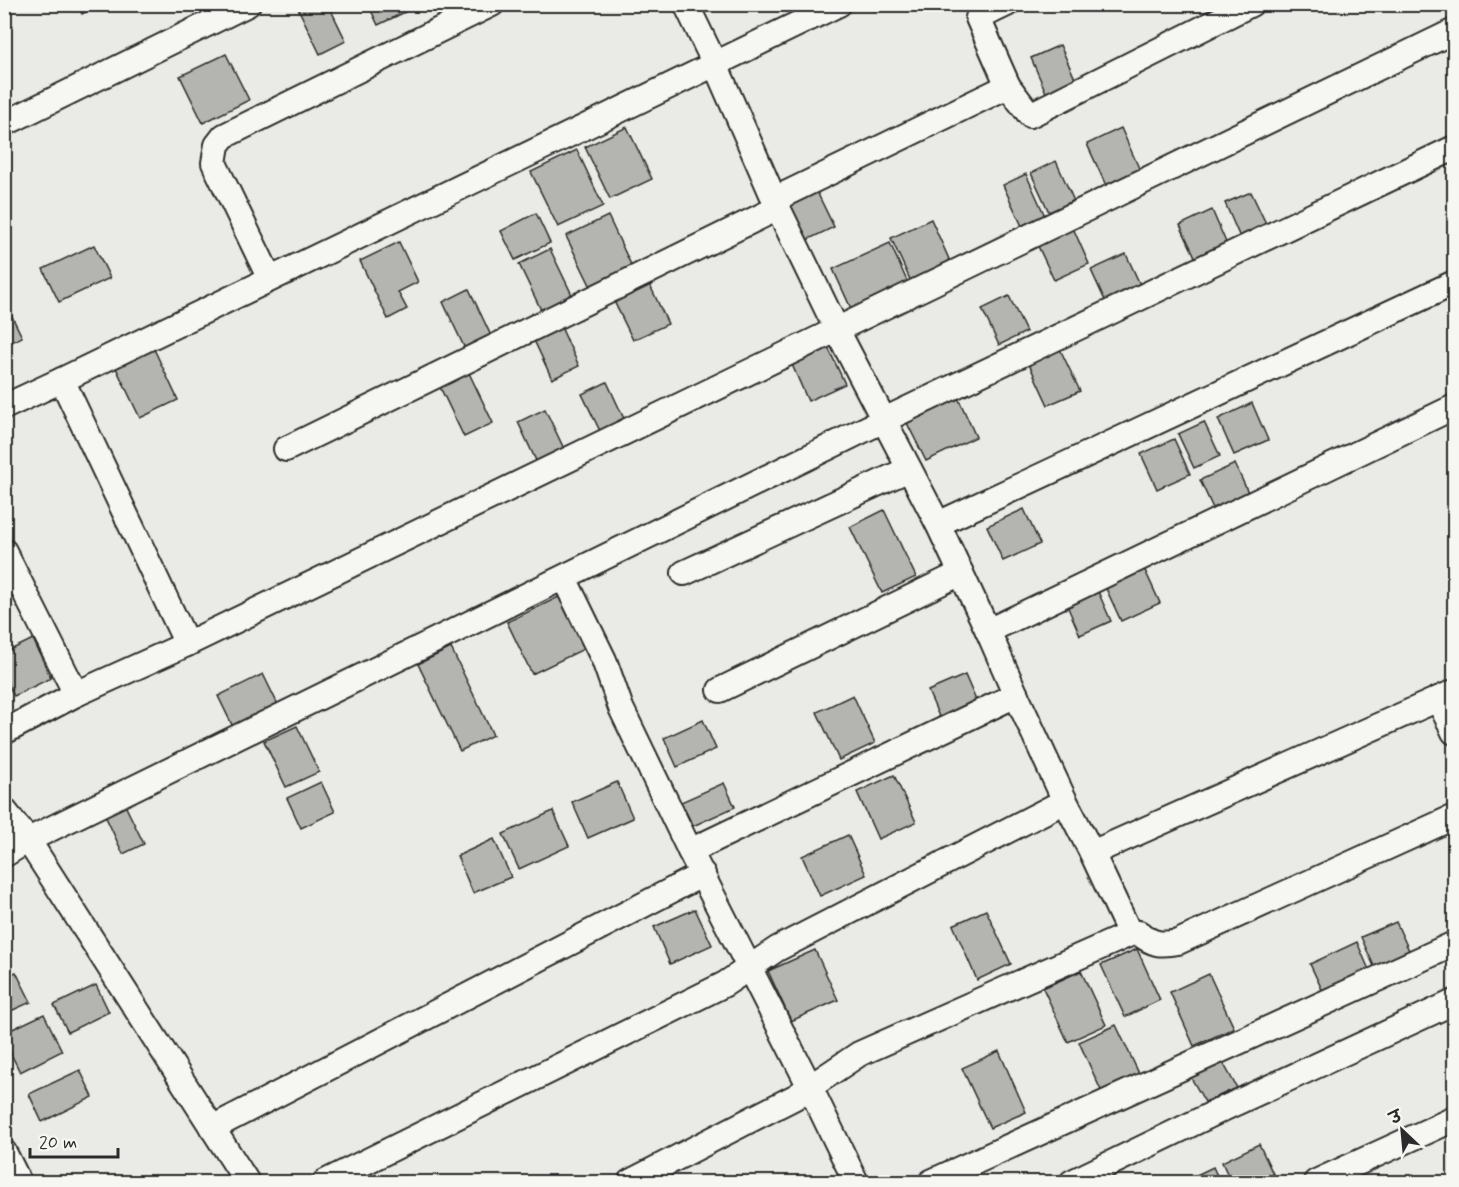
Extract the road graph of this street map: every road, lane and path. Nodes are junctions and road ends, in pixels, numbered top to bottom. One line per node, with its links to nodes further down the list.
1 (248, 4): 10 (street)
2 (492, 4): 13 (street)
3 (686, 4): 8 (street)
4 (839, 4): 8 (street)
5 (1007, 4): 9 (street)
6 (1251, 4): 9 (street)
7 (1455, 31): 15 (street)
8 (715, 64): 12 (street); 13 (street)
9 (1008, 86): 12 (street)
10 (4, 124)
11 (1455, 148): 19 (street)
12 (777, 204): 15 (street); 20 (street)
13 (270, 279): 16 (street)
14 (1455, 283): 22 (street)
15 (837, 330): 19 (street); 28 (street)
16 (62, 381): 17 (street); 28 (street)
17 (4, 407)
18 (1455, 407): 27 (street)
19 (884, 420): 21 (street); 26 (street)
20 (286, 448)
21 (909, 469): 22 (street); 24 (street)
22 (938, 524): 25 (street)
23 (4, 551): 30 (street)
24 (684, 573)
25 (961, 573): 27 (street); 29 (street)
26 (564, 578): 38 (street); 39 (street)
27 (988, 631): 31 (street)
28 (187, 644): 30 (street)
29 (720, 690)
30 (76, 694): 33 (street)
31 (1016, 695): 35 (street); 39 (street)
32 (1446, 696): 34 (street); 40 (street)
33 (4, 732)
34 (1455, 732)
35 (1065, 801): 40 (street); 45 (street)
36 (4, 810): 38 (street)
37 (1455, 817): 43 (street)
38 (27, 840): 41 (street); 49 (street)
39 (690, 851): 42 (street)
40 (1092, 853): 43 (street)
41 (4, 855)
42 (703, 874): 45 (street); 49 (street)
43 (1130, 934): 47 (street)
44 (1455, 944): 56 (street)
45 (749, 968): 47 (street); 53 (street)
46 (1455, 1002): 57 (street)
47 (810, 1086): 54 (street); 55 (street)
48 (1455, 1119): 58 (street)
49 (212, 1128): 52 (street)
50 (4, 1152): 51 (street)
51 (19, 1182)
52 (247, 1182)
53 (325, 1182)
54 (630, 1182)
55 (856, 1182)
56 (931, 1182)
57 (1072, 1182)
58 (1316, 1182)

